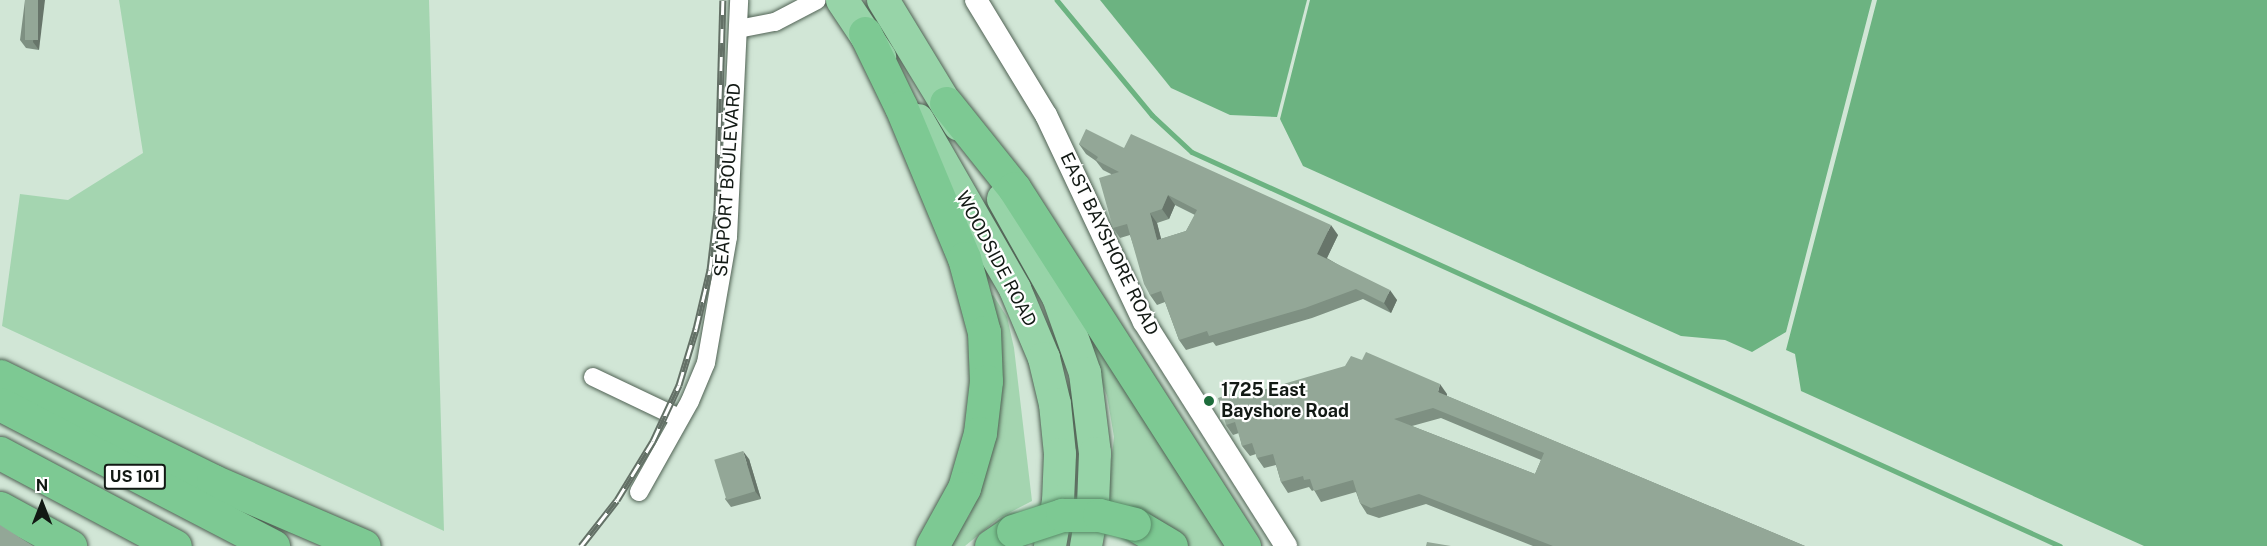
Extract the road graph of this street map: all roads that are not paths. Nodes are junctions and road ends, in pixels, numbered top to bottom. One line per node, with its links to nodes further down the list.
1 (739, 0): 6 (street, SEAPORT BOULEVARD)
2 (817, 0): 6 (street)
3 (842, 0): 7 (highway, WOODSIDE ROAD)
4 (883, 0): 8 (highway, WOODSIDE ROAD)
5 (976, 0): 28 (street, EAST BAYSHORE ROAD)
6 (738, 29): 12 (street, SEAPORT BOULEVARD)
7 (865, 33): 23 (highway); 24 (highway, WOODSIDE ROAD)
8 (946, 103): 25 (highway, WOODSIDE ROAD); 27 (highway)
9 (0, 376): 16 (highway)
10 (593, 377): 12 (street)
11 (0, 404): 20 (highway, US 101)
12 (679, 418): 14 (street, SEAPORT BOULEVARD)
13 (0, 453): 19 (highway, US 101)
14 (639, 492)
15 (0, 508): 18 (highway)
16 (321, 527): 21 (highway); 22 (highway)
17 (1002, 539): 26 (highway, bridge)
18 (70, 546)
19 (175, 546)
20 (273, 546)
21 (364, 546)
22 (371, 546)
23 (932, 546)
24 (1050, 546)
25 (1086, 546)
26 (1171, 546)
27 (1244, 546)
28 (1286, 546)

